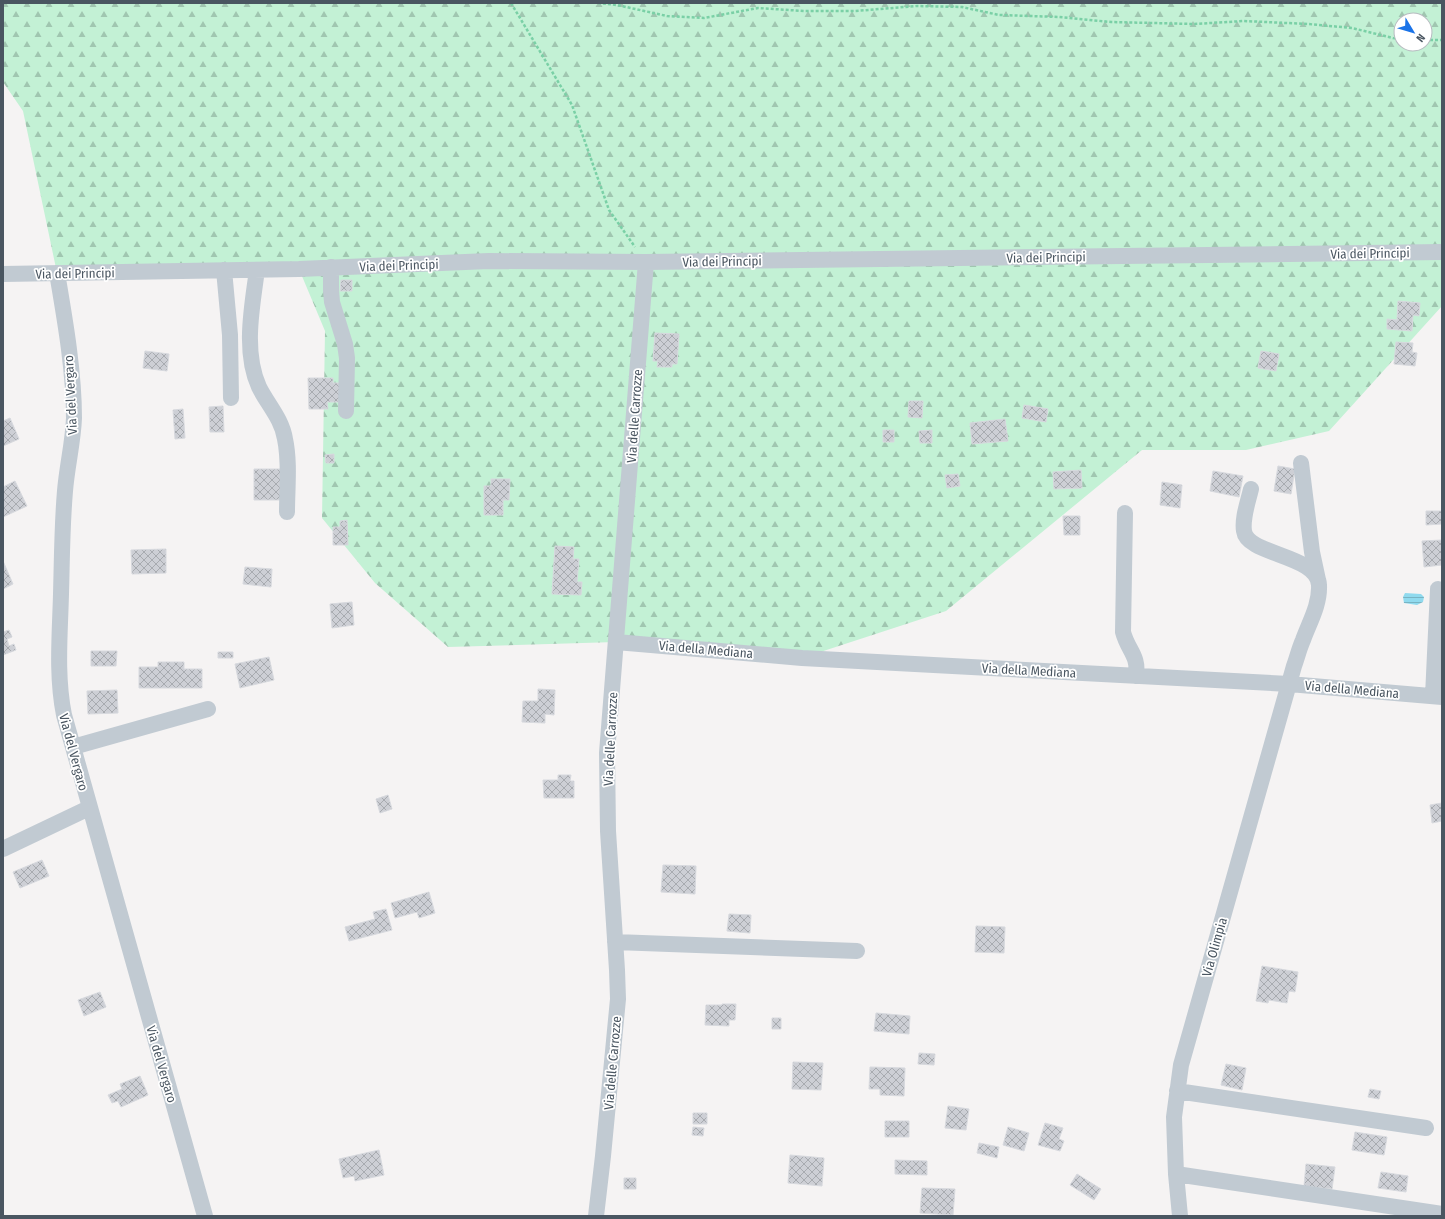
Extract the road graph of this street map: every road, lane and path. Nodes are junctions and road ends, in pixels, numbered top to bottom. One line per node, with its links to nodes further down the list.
1 (510, 3): 5 (path)
2 (598, 3): 3 (path)
3 (1393, 38)
4 (1442, 252): 5 (street, Via dei Principi)
5 (646, 262): 6 (street, Via dei Principi); 19 (street, Via delle Carrozze)
6 (331, 267): 8 (street, Via dei Principi); 12 (street)
7 (224, 270): 8 (street, Via dei Principi); 10 (street, Via dei Principi); 11 (street)
8 (257, 270): 15 (street)
9 (3, 274): 10 (street, Via dei Principi)
10 (57, 274): 24 (street, Via del Vergaro)
11 (231, 398)
12 (346, 412)
13 (1302, 463): 17 (street, Via Olimpia)
14 (1251, 489): 17 (street)
15 (287, 512)
16 (1125, 513): 20 (street)
17 (1318, 580): 21 (street, Via Olimpia)
18 (1438, 589): 22 (street)
19 (616, 642): 20 (street, Via della Mediana); 27 (street, Via delle Carrozze)
20 (1136, 676): 21 (street, Via della Mediana)
21 (1289, 684): 22 (street, Via della Mediana); 29 (street, Via Olimpia)
22 (1437, 697)
23 (208, 709): 24 (street)
24 (73, 747): 25 (street, Via del Vergaro)
25 (89, 808): 26 (street); 33 (street, Via del Vergaro)
26 (3, 849)
27 (615, 942): 28 (street); 34 (street, Via delle Carrozze)
28 (857, 952)
29 (1177, 1091): 30 (street); 31 (street, Via Olimpia)
30 (1426, 1128)
31 (1176, 1174): 32 (street); 35 (street, Via Olimpia)
32 (1442, 1214)
33 (205, 1216)
34 (596, 1216)
35 (1180, 1216)

